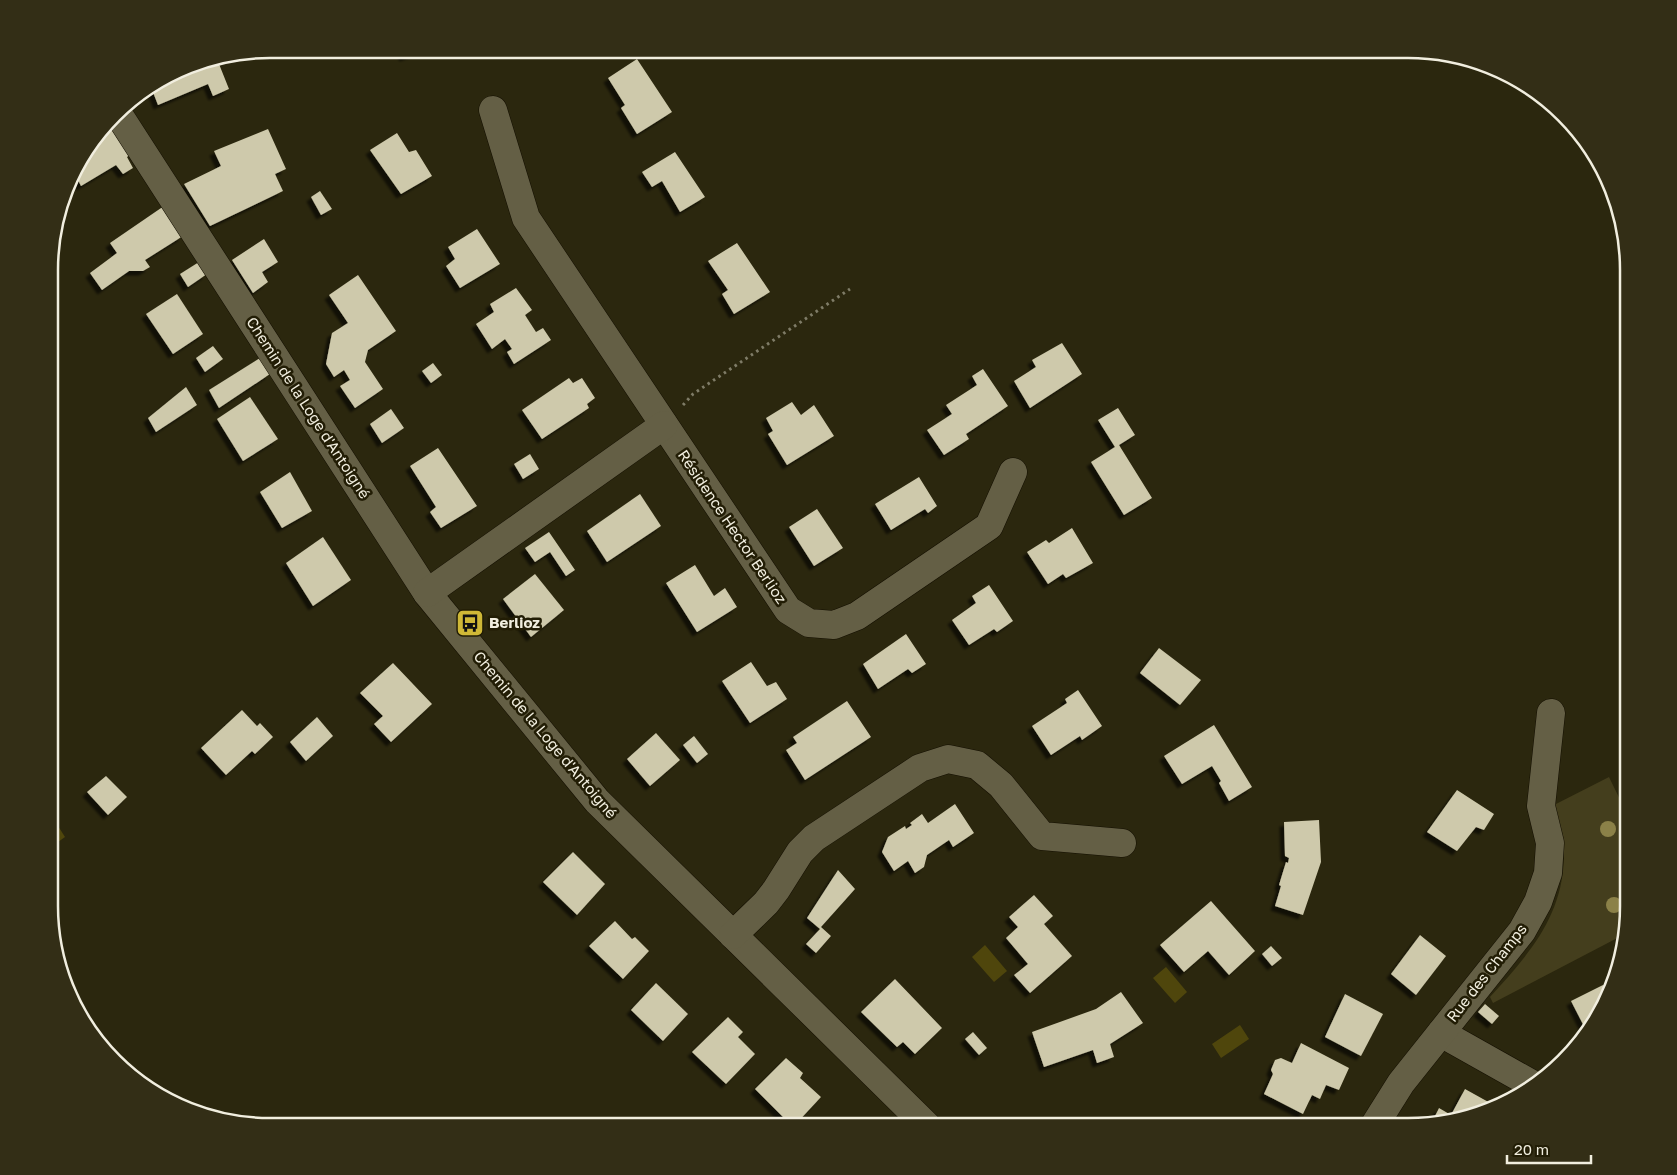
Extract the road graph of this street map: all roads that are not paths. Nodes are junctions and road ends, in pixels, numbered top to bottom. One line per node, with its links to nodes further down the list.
1 (494, 110): 3 (street, Résidence Hector Berlioz)
2 (121, 119): 5 (street, Chemin de la Loge d'Antoigné)
3 (664, 425): 4 (street, Résidence Hector Berlioz); 5 (street)
4 (1013, 472)
5 (427, 593): 8 (street, Chemin de la Loge d'Antoigné)
6 (1551, 713): 9 (street, Rue des Champs)
7 (1122, 843): 8 (street)
8 (733, 935): 11 (street, Chemin de la Loge d'Antoigné)
9 (1441, 1033): 10 (street); 12 (street, Rue des Champs)
10 (1526, 1081)
11 (919, 1118)
12 (1379, 1118)

